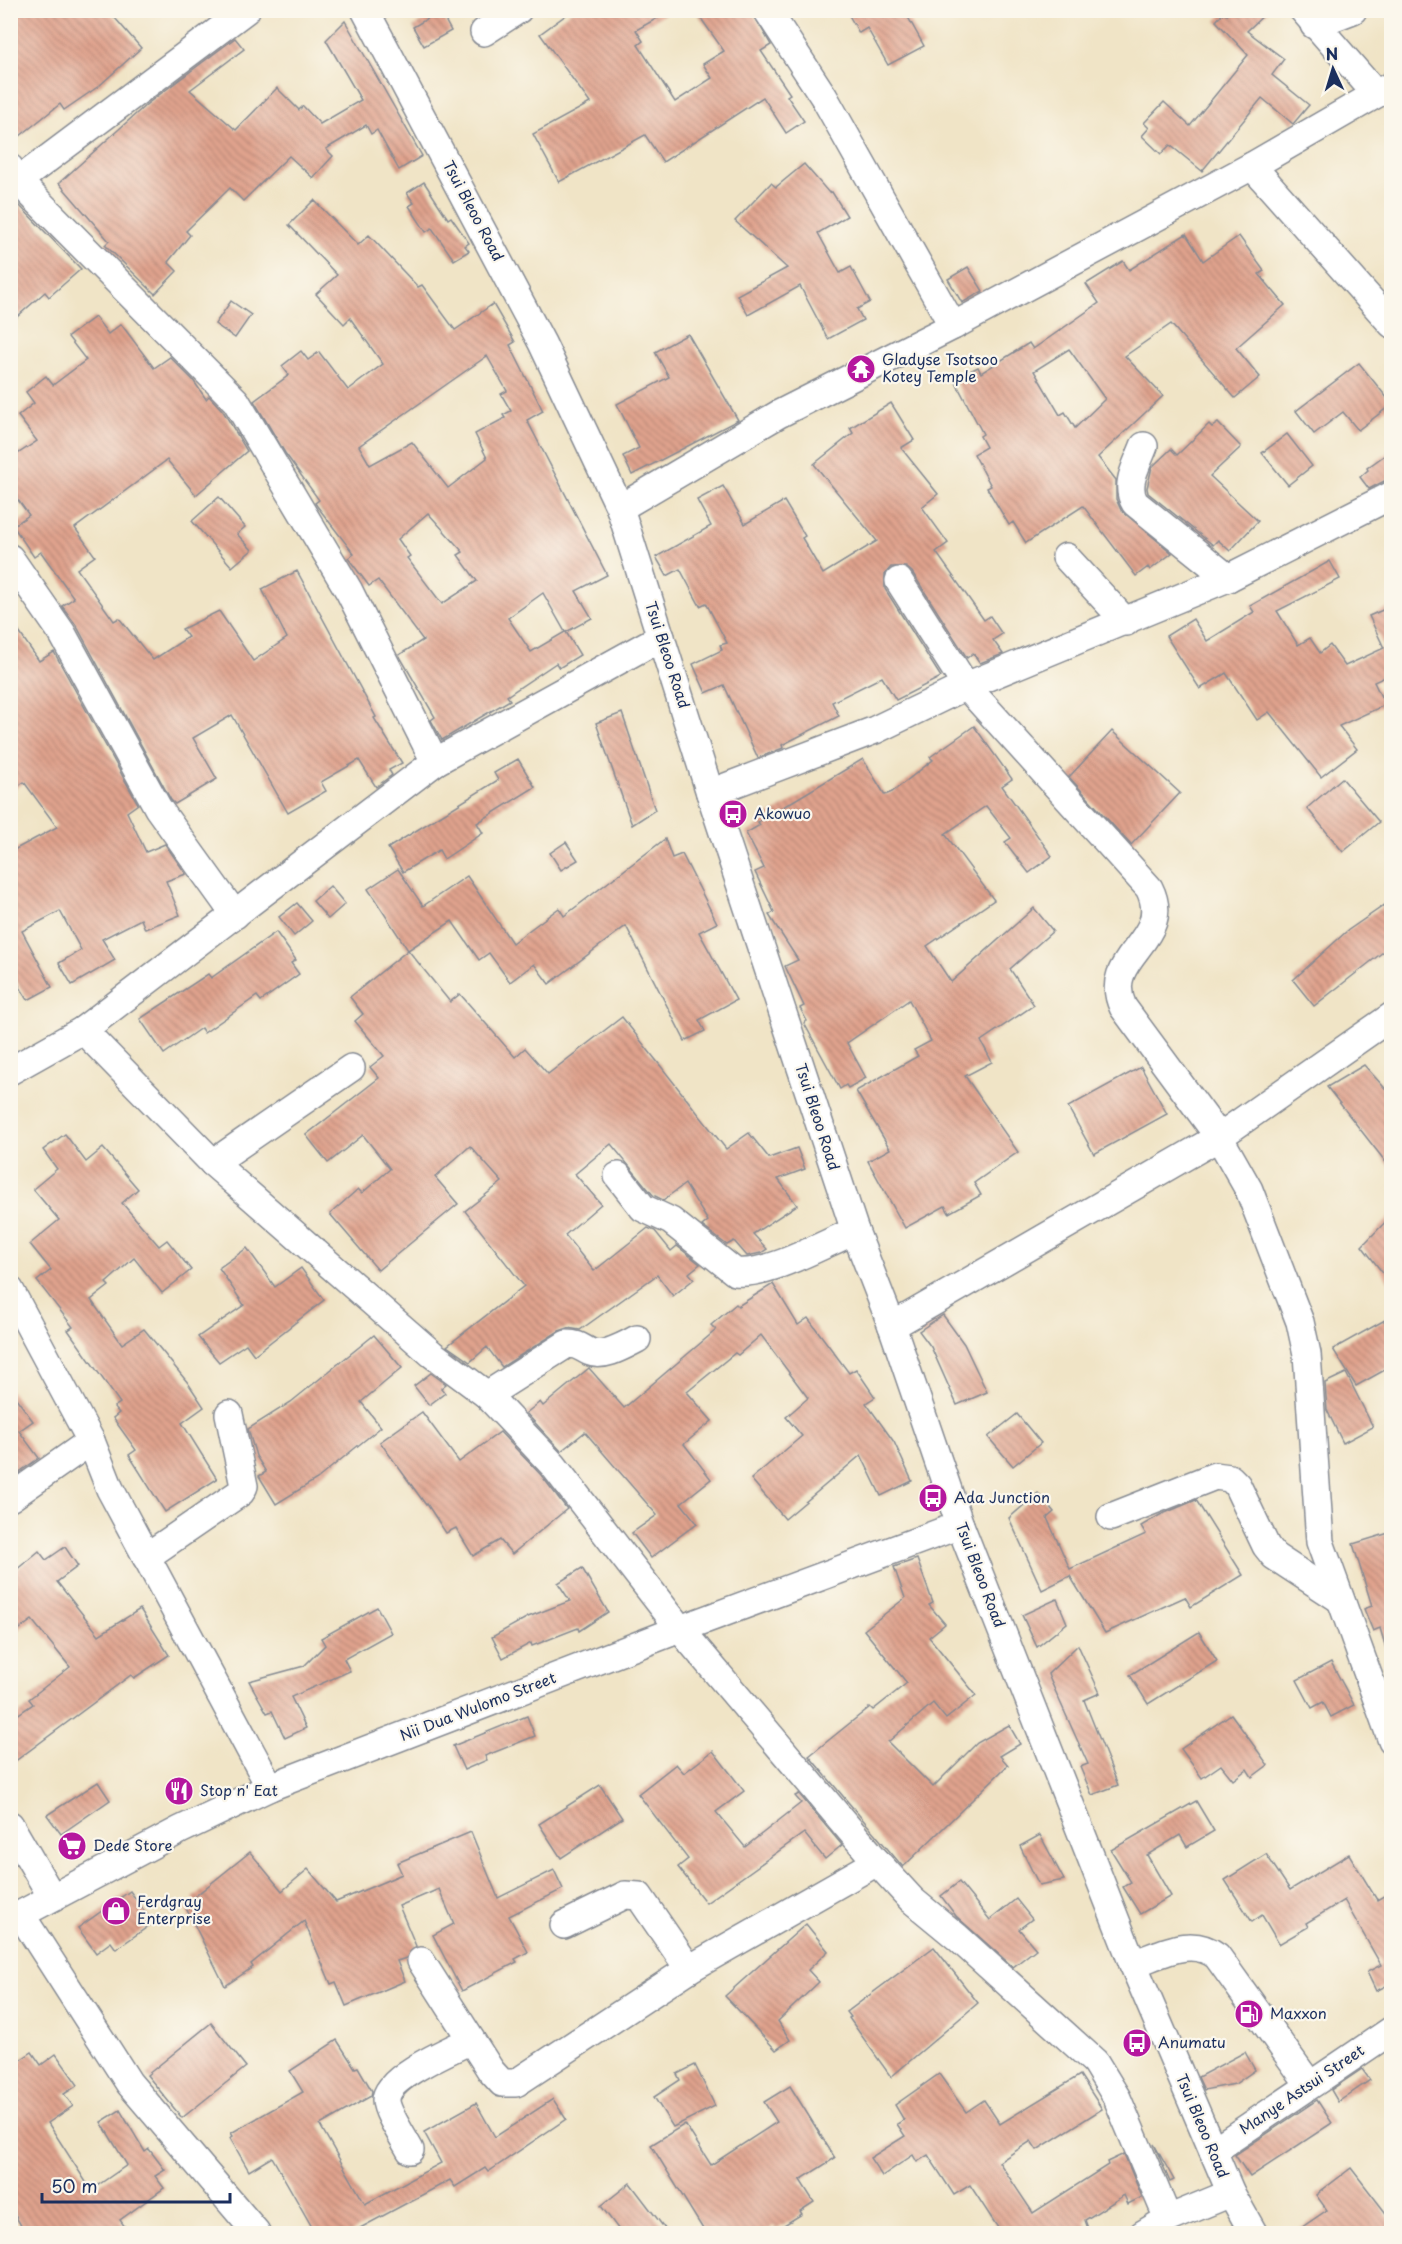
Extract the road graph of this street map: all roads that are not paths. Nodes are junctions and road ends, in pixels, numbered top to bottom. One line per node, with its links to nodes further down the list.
1 (246, 10): 10 (street)
2 (365, 10): 15 (street, Tsui Bleoo Road)
3 (518, 10): 7 (street)
4 (767, 10): 12 (street)
5 (1353, 10): 6 (street)
6 (1309, 18): 8 (street)
7 (484, 32)
8 (1384, 90): 9 (street)
9 (1252, 166): 11 (street); 12 (street)
10 (13, 179): 23 (street)
11 (1392, 324)
12 (953, 326): 15 (street)
13 (1144, 446): 18 (street)
14 (1392, 495): 18 (street)
15 (620, 508): 21 (street, Tsui Bleoo Road)
16 (1066, 557): 20 (street)
17 (10, 558): 25 (street)
18 (1228, 578): 20 (street)
19 (899, 581): 22 (street)
20 (1126, 622): 22 (street)
21 (661, 637): 23 (street); 24 (street, Tsui Bleoo Road)
22 (966, 686): 24 (street); 30 (street)
23 (435, 762): 25 (street)
24 (710, 793): 33 (street, Tsui Bleoo Road)
25 (235, 915): 27 (street)
26 (1392, 1016): 30 (street)
27 (83, 1030): 29 (street); 31 (street)
28 (351, 1068): 31 (street)
29 (10, 1071)
30 (1219, 1137): 35 (street); 44 (street)
31 (213, 1163): 37 (street)
32 (618, 1176): 33 (street)
33 (855, 1231): 35 (street, Tsui Bleoo Road)
34 (10, 1290): 39 (street)
35 (892, 1326): 42 (street, Tsui Bleoo Road)
36 (638, 1339): 37 (street)
37 (487, 1395): 45 (street)
38 (229, 1414): 43 (street)
39 (91, 1441): 40 (street); 43 (street)
40 (10, 1498)
41 (1111, 1517): 44 (street)
42 (960, 1525): 45 (street, Nii Dua Wulomo Street); 54 (street, Tsui Bleoo Road)
43 (146, 1557): 47 (street)
44 (1338, 1598): 46 (street)
45 (680, 1629): 47 (street, Nii Dua Wulomo Street); 49 (street)
46 (1391, 1736)
47 (270, 1787): 50 (street, Nii Dua Wulomo Street)
48 (10, 1825): 50 (street)
49 (877, 1862): 55 (street); 62 (street)
50 (52, 1897): 51 (street, Nii Dua Wulomo Street)
51 (16, 1917): 63 (street)
52 (564, 1925): 55 (street)
53 (421, 1961): 57 (street)
54 (1133, 1964): 58 (street); 60 (street, Tsui Bleoo Road)
55 (689, 1969): 57 (street)
56 (1392, 2030): 58 (street, Manye Astsui Street)
57 (471, 2040): 59 (street)
58 (1309, 2084): 60 (street, Manye Astsui Street)
59 (410, 2150)
60 (1213, 2151): 61 (street, Tsui Bleoo Road)
61 (1231, 2193): 62 (street); 65 (street, Tsui Bleoo Road)
62 (1168, 2219): 64 (street)
63 (256, 2232)
64 (1143, 2234)
65 (1254, 2234)

